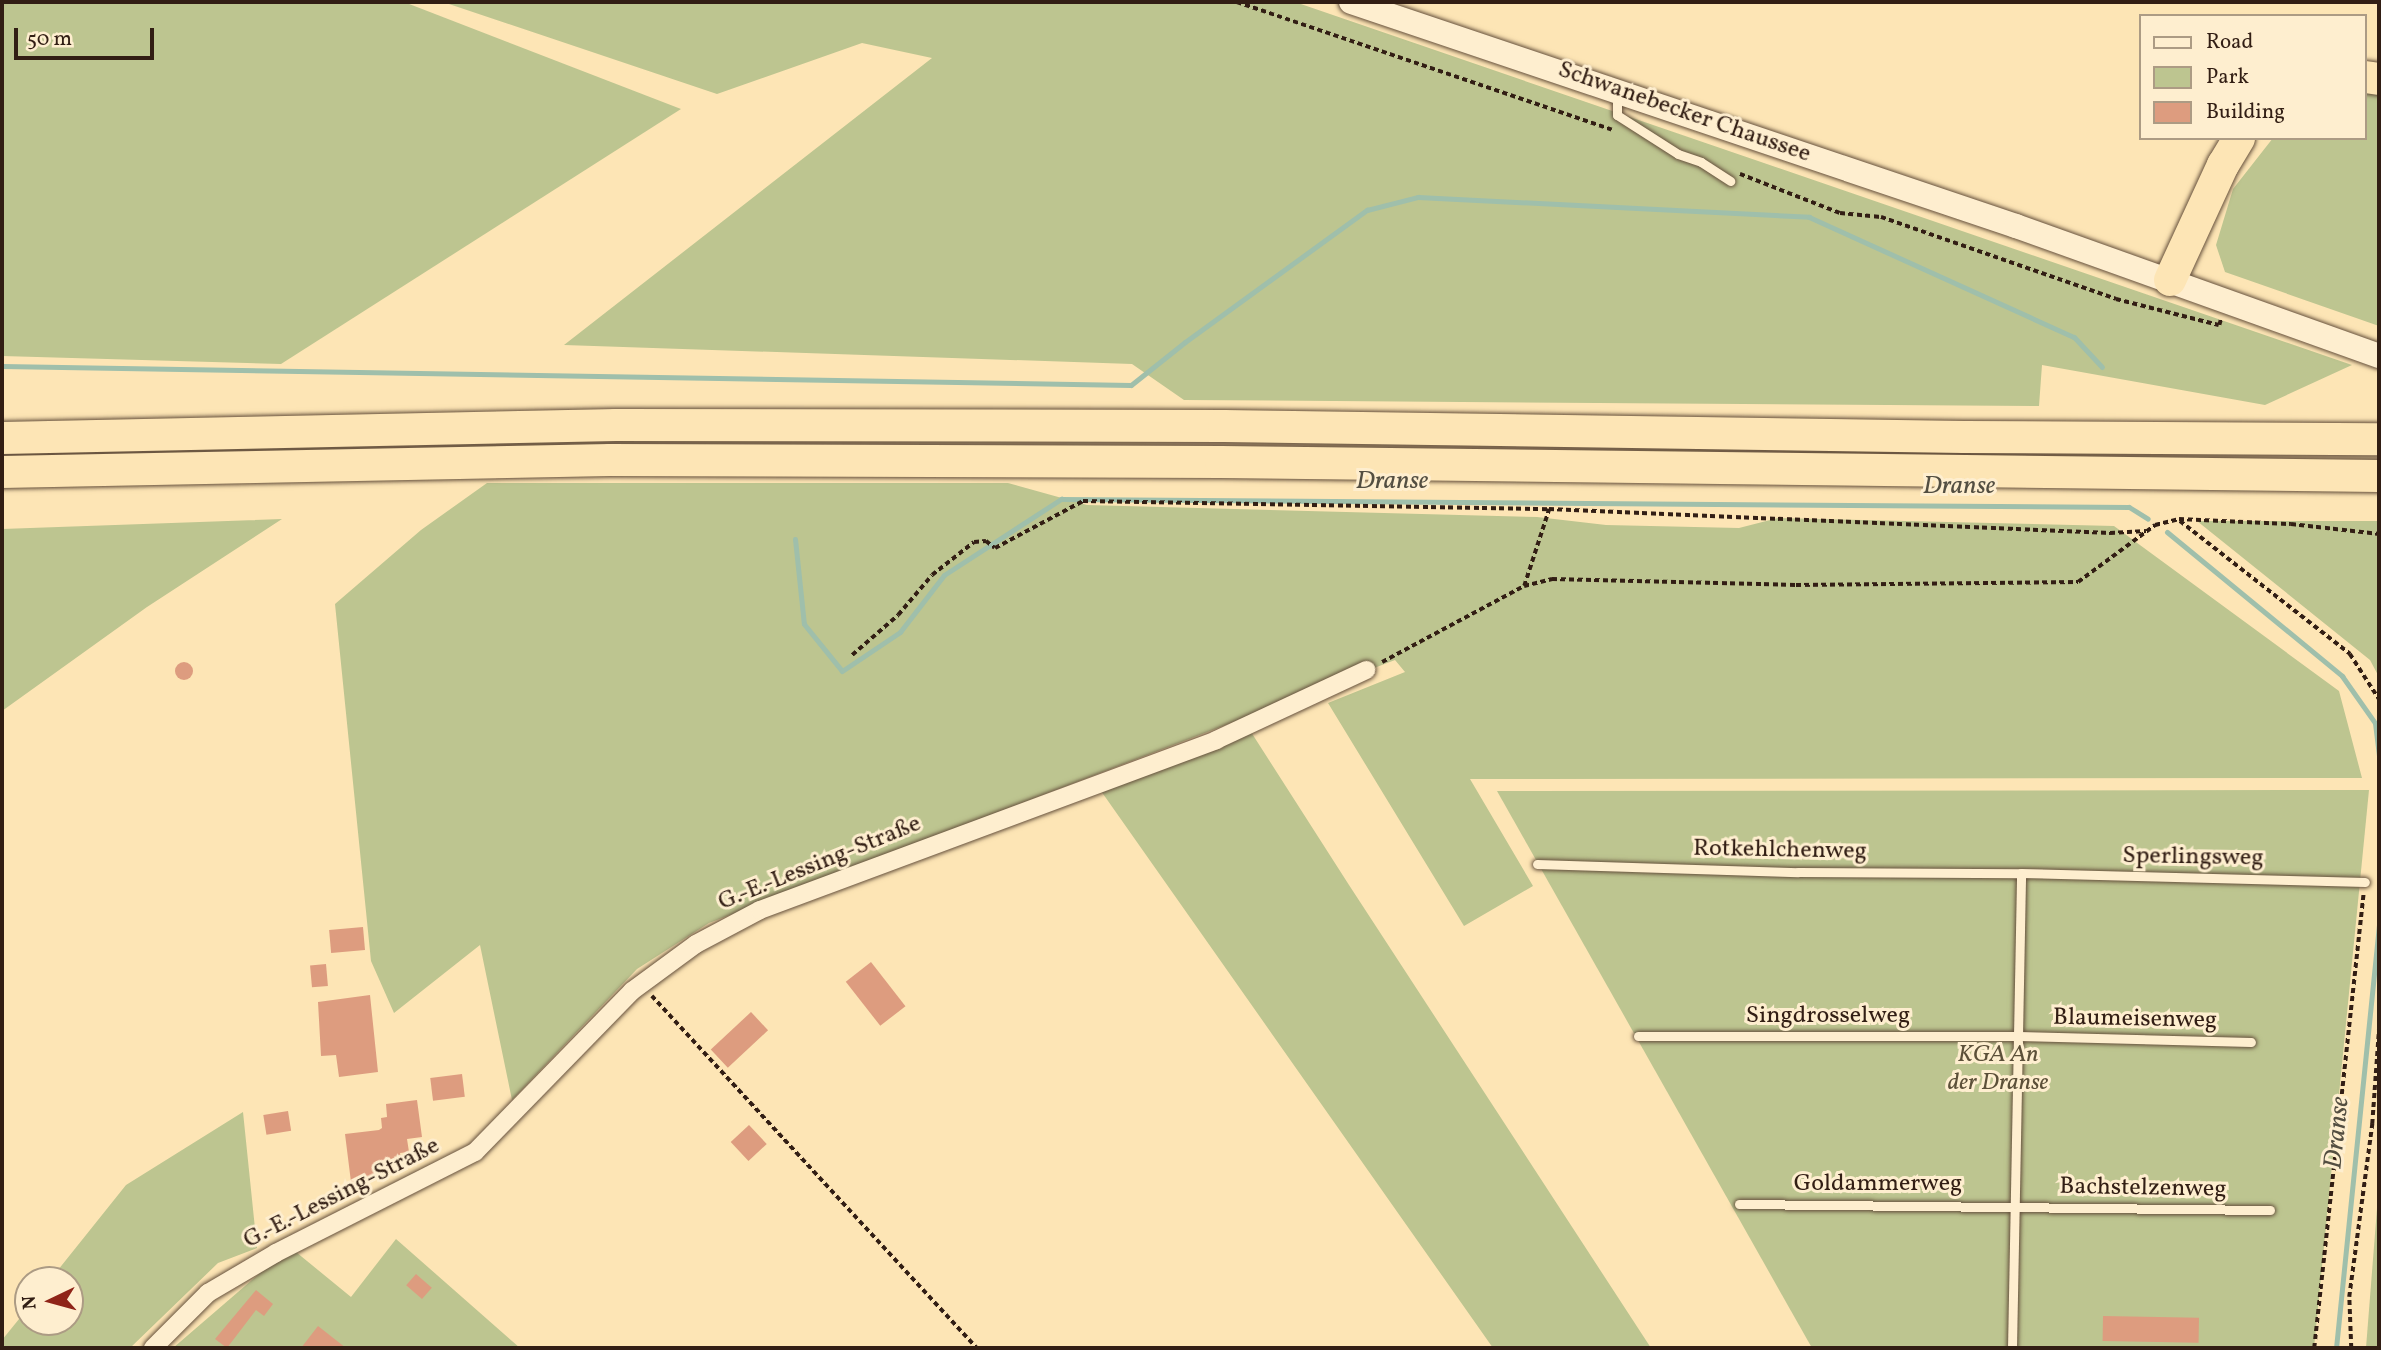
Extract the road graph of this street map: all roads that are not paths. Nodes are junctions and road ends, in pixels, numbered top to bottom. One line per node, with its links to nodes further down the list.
1 (1351, 2): 2 (main road, Schwanebecker Chaussee)
2 (1617, 89): 4 (lane); 5 (main road, Schwanebecker Chaussee)
3 (2238, 140): 5 (highway)
4 (1730, 181)
5 (2170, 280): 6 (main road, Schwanebecker Chaussee)
6 (2379, 356)
7 (2379, 421): 10 (highway)
8 (2, 438): 10 (highway)
9 (2379, 439): 10 (highway)
10 (2248, 440)
11 (2, 472): 12 (highway)
12 (2379, 476)
13 (1366, 670): 23 (street, G.-E.-Lessing-Straße)
14 (1537, 864): 15 (lane, Rotkehlchenweg)
15 (2021, 873): 16 (lane, Sperlingsweg); 18 (lane)
16 (2365, 882)
17 (1637, 1036): 18 (lane, Singdrosselweg)
18 (2019, 1036): 19 (lane, Blaumeisenweg); 21 (lane)
19 (2251, 1041)
20 (1739, 1204): 21 (lane, Goldammerweg)
21 (2016, 1206): 22 (lane, Bachstelzenweg); 24 (lane)
22 (2270, 1210)
23 (153, 1348)
24 (2012, 1348)

